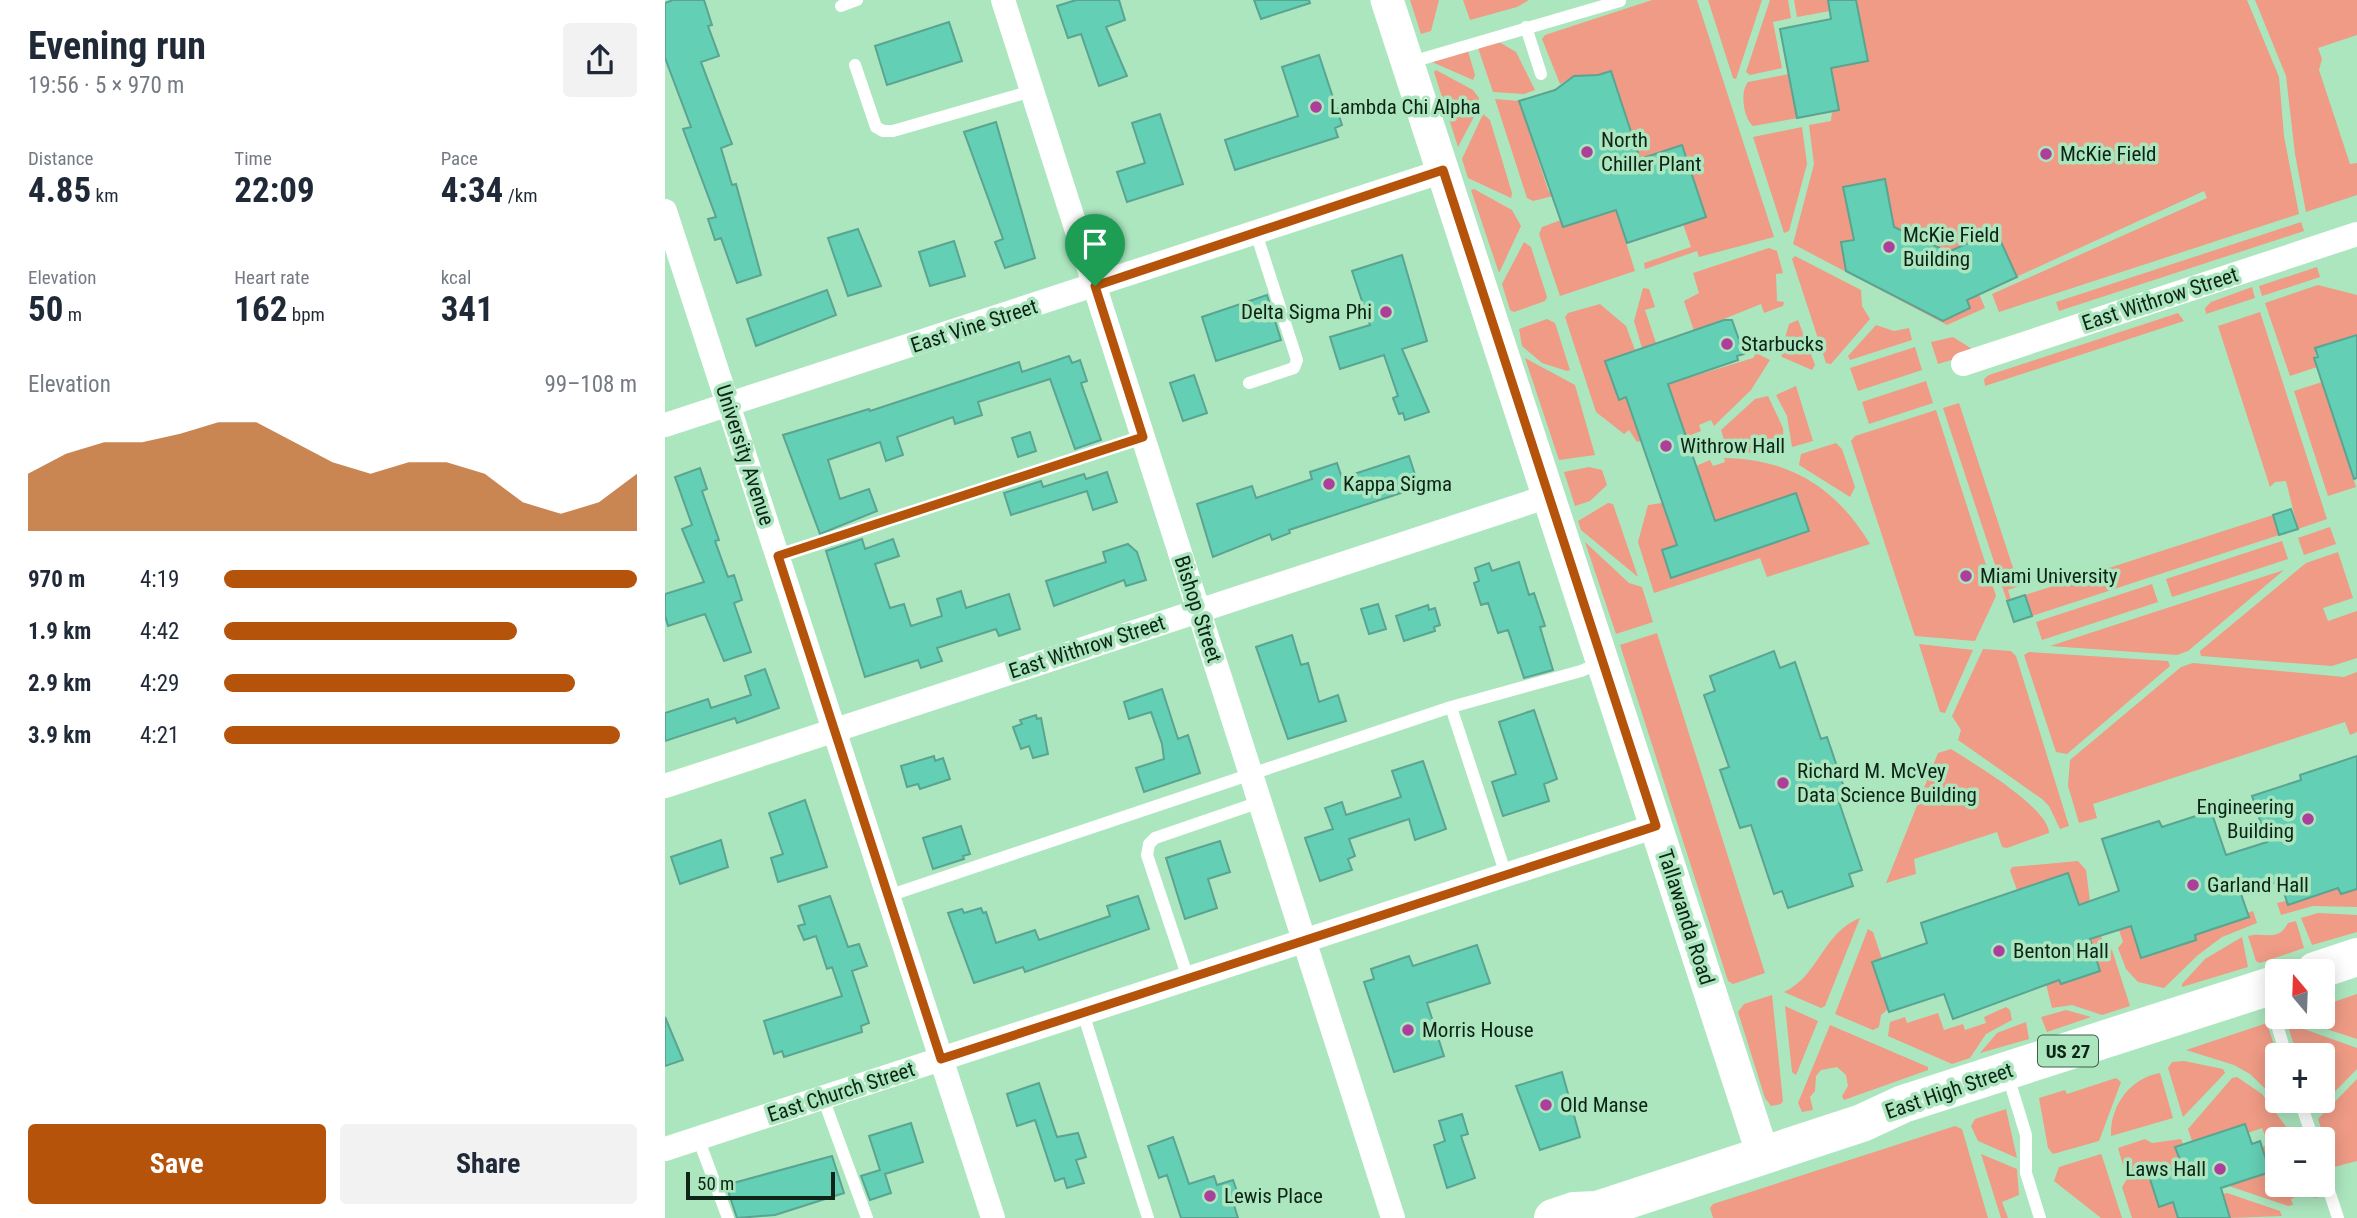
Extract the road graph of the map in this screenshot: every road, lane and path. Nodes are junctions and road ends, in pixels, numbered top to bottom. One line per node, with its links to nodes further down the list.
1 (857, 0): 5 (lane)
2 (1003, 0): 10 (street, Bishop Street)
3 (1387, 0): 7 (street, Tallawanda Road)
4 (1620, 1): 6 (lane)
5 (841, 6)
6 (1526, 27): 7 (lane); 9 (lane)
7 (1407, 63): 11 (street, Tallawanda Road)
8 (855, 65): 10 (lane)
9 (1541, 74)
10 (1032, 91): 15 (street, Bishop Street)
11 (1443, 170): 13 (street, East Vine Street); 21 (street, Tallawanda Road)
12 (665, 211): 18 (street, University Avenue)
13 (1256, 233): 15 (street, East Vine Street); 17 (lane)
14 (2357, 234): 16 (street, East Withrow Street)
15 (1095, 286): 18 (street, East Vine Street); 20 (street, Bishop Street)
16 (1963, 364)
17 (1249, 383)
18 (728, 405): 19 (street, East Vine Street); 22 (street, University Avenue)
19 (665, 425)
20 (1143, 437): 22 (lane); 23 (street, Bishop Street)
21 (1549, 496): 23 (street, East Withrow Street); 24 (street, Tallawanda Road)
22 (778, 556): 26 (street, University Avenue)
23 (1199, 611): 26 (street, East Withrow Street); 27 (street, Bishop Street)
24 (1603, 661): 25 (lane); 30 (street, Tallawanda Road)
25 (1451, 707): 27 (lane); 31 (lane)
26 (834, 730): 28 (street, East Withrow Street); 32 (street, University Avenue)
27 (1252, 776): 29 (street, Bishop Street); 32 (lane)
28 (665, 786)
29 (1260, 802): 33 (street, Bishop Street); 37 (lane)
30 (1656, 826): 31 (street, East Church Street); 48 (street, Tallawanda Road)
31 (1506, 875): 33 (street, East Church Street)
32 (888, 895): 42 (street, University Avenue)
33 (1304, 940): 37 (street, East Church Street); 55 (street, Bishop Street)
34 (2357, 957): 35 (highway)
35 (2335, 964)
36 (2357, 973): 38 (highway)
37 (1188, 978): 41 (street, East Church Street)
38 (2335, 980)
39 (2265, 997): 43 (highway, East High Street / US 27)
40 (2265, 997): 45 (highway, East High Street / US 27)
41 (1083, 1013): 42 (street, East Church Street); 54 (lane)
42 (941, 1059): 44 (street, East Church Street); 53 (street, University Avenue)
43 (2011, 1086): 45 (highway, East High Street / US 27); 57 (lane)
44 (823, 1098): 46 (street, East Church Street); 52 (lane)
45 (1862, 1123): 48 (highway, East High Street / US 27)
46 (698, 1138): 47 (street, East Church Street); 51 (lane)
47 (665, 1149)
48 (1763, 1155): 50 (highway, East High Street / US 27)
49 (2331, 1197): 58 (lane)
50 (1595, 1215): 56 (highway, East High Street / US 27)
51 (728, 1218)
52 (867, 1218)
53 (993, 1218)
54 (1148, 1218)
55 (1394, 1218)
56 (1553, 1218)
57 (2039, 1218)
58 (2338, 1218)

